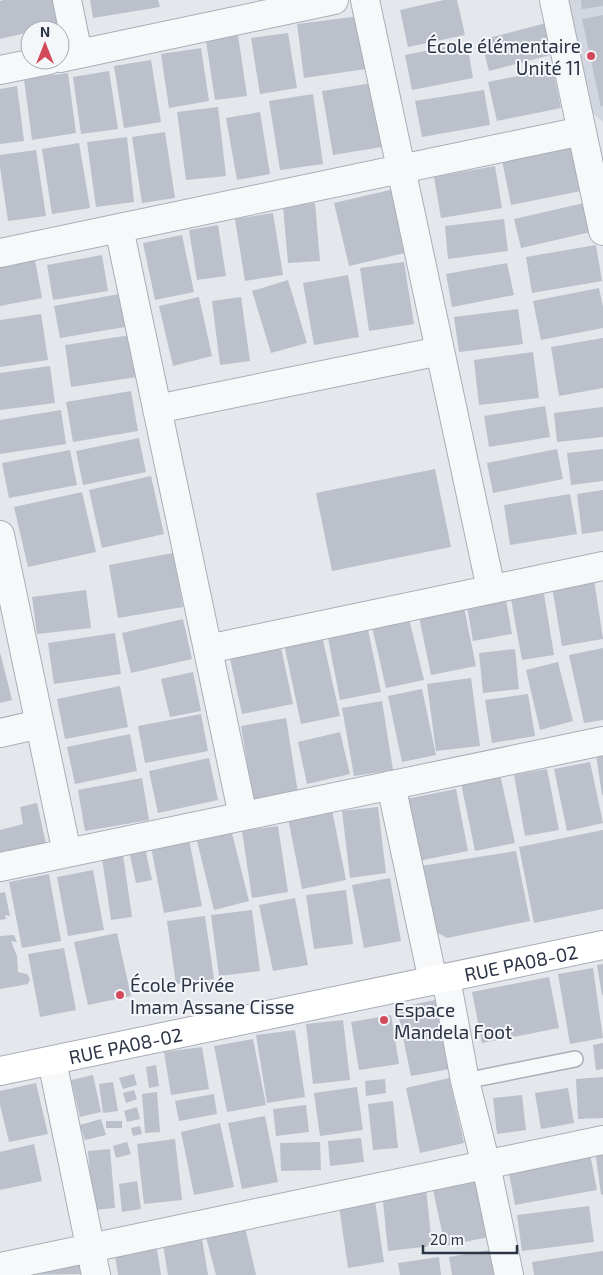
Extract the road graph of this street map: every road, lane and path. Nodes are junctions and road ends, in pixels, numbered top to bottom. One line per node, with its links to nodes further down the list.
1 (67, 0): 6 (street)
2 (334, 0): 5 (street)
3 (365, 0): 11 (street)
4 (554, 0): 10 (street)
5 (255, 8): 7 (street)
6 (68, 20)
7 (70, 56)
8 (20, 66): 9 (street)
9 (0, 70)
10 (582, 131): 11 (street); 12 (street)
11 (402, 169): 13 (street); 16 (street)
12 (600, 200): 14 (street)
13 (119, 228): 15 (street); 17 (street)
14 (603, 231)
15 (0, 253)
16 (440, 351): 17 (street); 20 (street)
17 (157, 409): 21 (street)
18 (0, 535): 22 (street)
19 (603, 566): 20 (street)
20 (491, 590): 21 (street)
21 (208, 649): 26 (street)
22 (40, 724): 23 (street); 27 (street)
23 (0, 733)
24 (603, 741): 25 (street)
25 (391, 785): 26 (street); 30 (street)
26 (244, 816): 27 (street)
27 (67, 853): 28 (street)
28 (0, 868)
29 (603, 945): 30 (street, RUE PA08-02)
30 (439, 979): 32 (street, RUE PA08-02); 34 (street)
31 (575, 1059): 34 (lane)
32 (52, 1060): 33 (street, RUE PA08-02); 37 (street)
33 (0, 1072)
34 (465, 1081): 36 (street)
35 (603, 1140): 36 (street)
36 (486, 1165): 37 (street); 40 (street)
37 (90, 1248): 38 (street); 39 (street)
38 (0, 1267)
39 (96, 1275)
40 (509, 1275)

